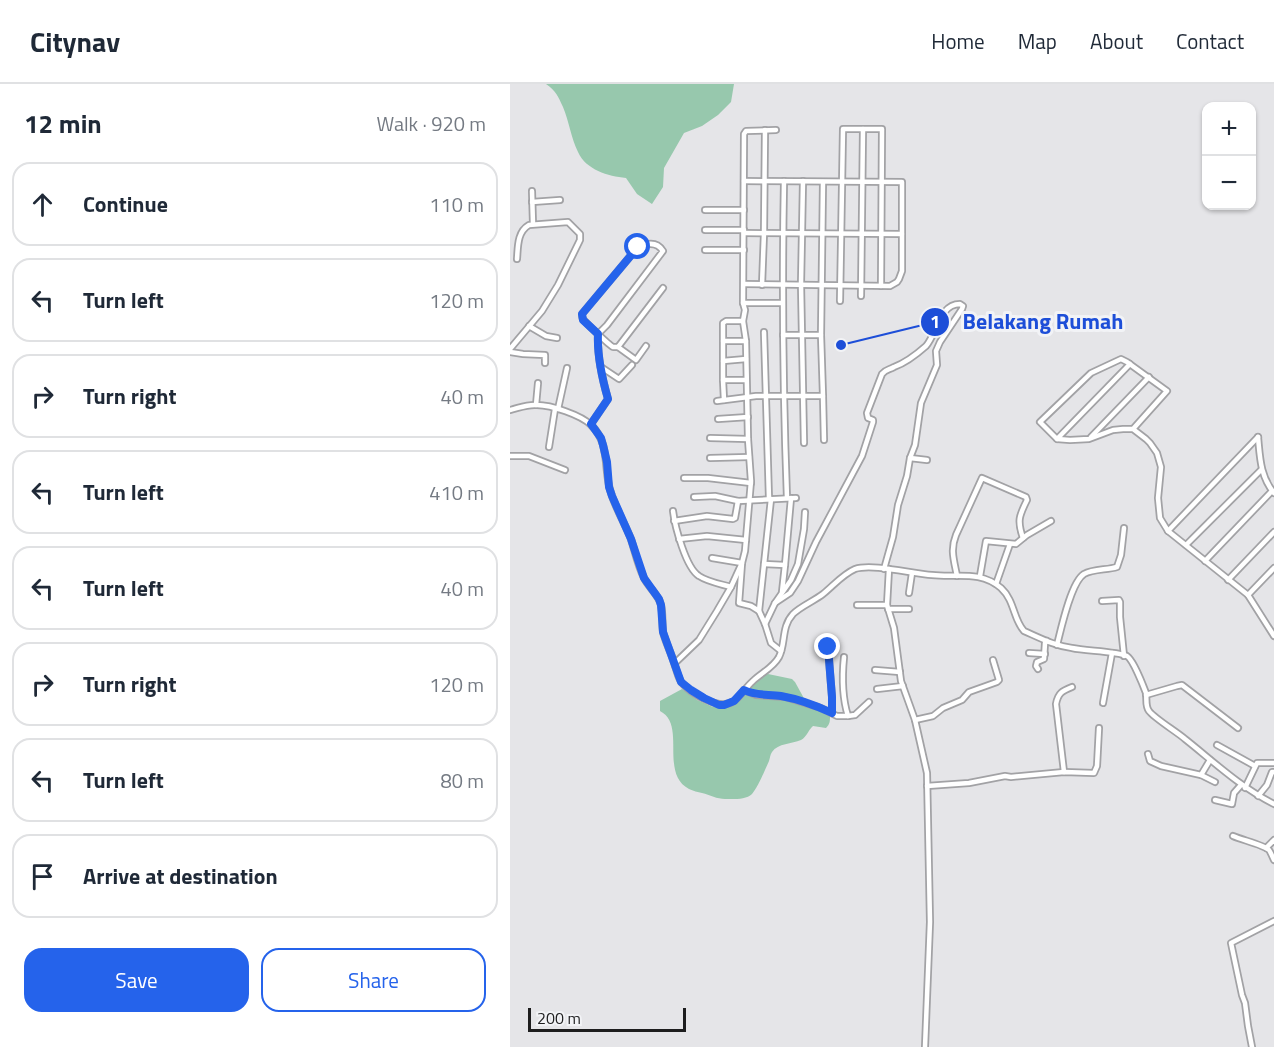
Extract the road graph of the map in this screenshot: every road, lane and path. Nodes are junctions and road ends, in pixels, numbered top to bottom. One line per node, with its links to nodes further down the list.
1 (863, 129): 9 (street); 10 (street); 11 (street)
2 (765, 130): 3 (street); 5 (street); 6 (street)
3 (776, 130)
4 (803, 181): 7 (street); 8 (street); 22 (street)
5 (744, 182): 6 (street); 16 (street)
6 (765, 182): 7 (street); 20 (street)
7 (784, 182): 21 (street)
8 (823, 182): 9 (street); 26 (street)
9 (842, 182): 10 (street); 23 (street)
10 (862, 182): 11 (street); 24 (street)
11 (882, 182): 25 (street); 27 (street)
12 (532, 191): 14 (street)
13 (561, 200): 14 (street)
14 (532, 202): 17 (street)
15 (705, 210): 16 (street)
16 (744, 210): 19 (street)
17 (533, 224): 30 (street); 45 (street)
18 (705, 230): 19 (street)
19 (744, 232): 20 (street); 29 (street)
20 (764, 233): 21 (street); 34 (street)
21 (783, 233): 22 (street); 32 (street)
22 (803, 233): 26 (street); 33 (street)
23 (842, 233): 24 (street); 26 (street); 36 (street)
24 (862, 233): 25 (street); 37 (street)
25 (881, 233): 27 (street); 38 (street)
26 (822, 234): 35 (street)
27 (902, 234): 38 (street)
28 (705, 250): 29 (street)
29 (744, 250): 31 (street)
30 (517, 259)
31 (744, 284): 34 (street); 42 (street)
32 (782, 284): 33 (street); 34 (street); 43 (street)
33 (801, 284): 35 (street); 49 (street)
34 (762, 285)
35 (821, 285): 36 (street); 50 (street)
36 (840, 285): 37 (street); 41 (street)
37 (861, 285): 38 (street); 40 (street)
38 (881, 286)
39 (663, 288): 55 (street)
40 (861, 296)
41 (840, 301)
42 (743, 303): 43 (street); 44 (street)
43 (782, 303): 48 (street)
44 (743, 321): 52 (street); 53 (street)
45 (529, 326): 51 (street); 56 (street)
46 (764, 332): 69 (street)
47 (598, 334): 47 (street); 55 (street); 63 (street)
48 (783, 335): 49 (street); 68 (street)
49 (802, 335): 50 (street); 70 (street)
50 (821, 335): 71 (street)
51 (557, 338)
52 (723, 341): 53 (street); 58 (street)
53 (746, 341): 57 (street)
54 (646, 346): 55 (street)
55 (618, 347)
56 (510, 350): 59 (street)
57 (746, 359): 58 (street); 66 (street)
58 (723, 361): 65 (street)
59 (545, 363)
60 (1130, 364): 64 (street); 81 (street); 85 (street)
61 (632, 365): 63 (street)
62 (567, 368): 76 (street)
63 (601, 368): 80 (street)
64 (1149, 377): 82 (street); 86 (street)
65 (723, 380): 66 (street); 74 (street)
66 (746, 380): 72 (street)
67 (538, 383): 75 (street)
68 (784, 395): 69 (street); 70 (street); 102 (street)
69 (765, 396): 72 (street); 103 (street)
70 (803, 396): 71 (street); 89 (street)
71 (823, 396): 87 (street)
72 (747, 398): 74 (street); 78 (street)
73 (717, 400): 74 (street)
74 (724, 400)
75 (536, 405): 76 (street); 77 (street)
76 (556, 409): 80 (street); 90 (street)
77 (510, 410)
78 (748, 417): 79 (street); 84 (street)
79 (718, 419)
80 (591, 424): 153 (street)
81 (1067, 429): 85 (street); 88 (street)
82 (1133, 429): 86 (street); 111 (street)
83 (710, 438): 84 (street)
84 (748, 439): 92 (street)
85 (1057, 439): 88 (street)
86 (1089, 439): 88 (street)
87 (824, 440)
88 (1077, 440)
89 (804, 443)
90 (549, 447)
91 (510, 456): 96 (street)
92 (749, 457): 93 (street); 99 (street)
93 (710, 458)
94 (910, 458): 95 (street); 124 (street); 135 (street)
95 (927, 460)
96 (565, 470)
97 (1261, 470): 100 (street); 111 (street); 117 (street)
98 (684, 478): 99 (street)
99 (750, 483): 105 (street)
100 (1273, 492): 119 (street)
101 (694, 497): 104 (street)
102 (792, 498): 103 (street); 122 (street)
103 (770, 500): 105 (street); 121 (street)
104 (738, 501): 105 (street); 109 (street)
105 (749, 501): 115 (street)
106 (673, 511): 109 (street)
107 (805, 512): 131 (street)
108 (1051, 520): 113 (street)
109 (674, 521): 114 (street)
110 (1124, 528): 143 (street)
111 (1168, 531): 117 (street)
112 (1274, 532): 128 (street)
113 (1023, 538): 116 (street); 126 (street)
114 (679, 539): 115 (street); 130 (street)
115 (746, 540): 120 (street)
116 (1010, 544): 127 (street); 129 (street)
117 (1186, 545): 119 (street)
118 (712, 558): 120 (street)
119 (1205, 561): 128 (street)
120 (742, 563): 130 (street); 139 (street)
121 (764, 564): 122 (street); 139 (street)
122 (785, 565): 131 (street)
123 (1274, 568): 133 (street)
124 (886, 569): 125 (street); 137 (street); 145 (street)
125 (912, 573): 126 (street); 132 (street)
126 (957, 576): 127 (street)
127 (980, 576): 129 (street)
128 (1228, 580): 133 (street)
129 (996, 584): 142 (street)
130 (731, 587): 153 (street)
131 (782, 592): 135 (street)
132 (909, 593)
133 (1248, 595): 141 (street)
134 (1102, 601): 150 (street)
135 (775, 603): 140 (street)
136 (857, 605): 137 (street)
137 (887, 607): 138 (street); 156 (street)
138 (909, 609)
139 (759, 611): 140 (street)
140 (765, 624): 145 (street)
141 (1274, 636)
142 (1047, 641): 143 (street); 149 (street)
143 (1057, 645): 147 (street)
144 (828, 647): 164 (street)
145 (781, 651): 160 (street)
146 (1029, 653): 149 (street)
147 (1112, 653): 150 (street); 163 (street)
148 (1133, 653): 150 (street)
149 (1045, 654): 154 (street)
150 (1126, 656): 161 (street)
151 (844, 657): 165 (street)
152 (993, 660): 166 (street)
153 (675, 663): 160 (street)
154 (1038, 669)
155 (875, 670): 156 (street)
156 (900, 672): 157 (street)
157 (903, 686): 159 (street); 166 (street)
158 (1072, 687): 174 (street)
159 (877, 689)
160 (744, 690): 164 (street)
161 (1146, 695): 168 (street); 171 (street)
162 (869, 702): 165 (street)
163 (1103, 703)
164 (832, 713): 165 (street)
165 (848, 716)
166 (915, 720): 178 (street)
167 (1099, 728): 174 (street)
168 (1238, 728)
169 (1217, 745): 173 (street)
170 (1148, 754): 176 (street)
171 (1210, 760): 176 (street); 179 (street)
172 (1274, 763): 173 (street)
173 (1255, 766): 179 (street)
174 (1065, 772): 178 (street)
175 (1274, 772): 180 (street)
176 (1201, 775): 177 (street)
177 (1215, 782)
178 (927, 786): 188 (street)
179 (1243, 787): 180 (street); 181 (street)
180 (1258, 796): 182 (street)
181 (1215, 801)
182 (1274, 804)
183 (1233, 836): 185 (street)
184 (1274, 840): 185 (street)
185 (1266, 848): 186 (street)
186 (1274, 860)
187 (1274, 921): 189 (street)
188 (925, 1047)
189 (1252, 1047)

